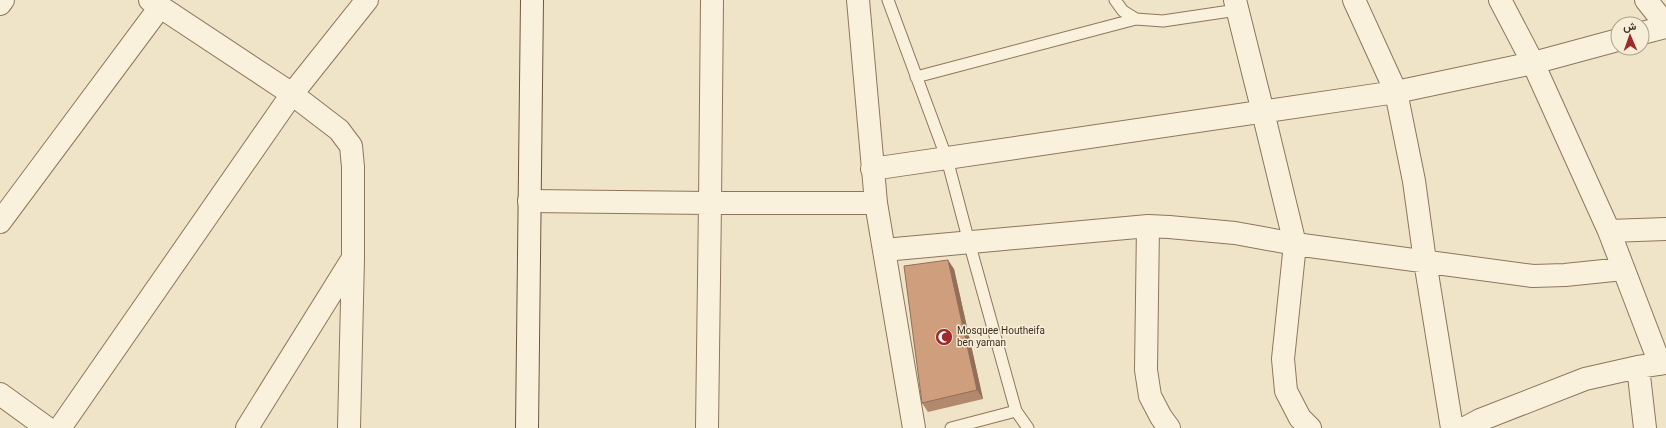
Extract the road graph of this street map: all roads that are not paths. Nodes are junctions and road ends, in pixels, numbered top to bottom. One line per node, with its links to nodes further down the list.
1 (3, 0): 12 (street)
2 (367, 0): 21 (street)
3 (532, 0): 25 (street)
4 (712, 0): 26 (street)
5 (858, 0): 24 (street)
6 (888, 0): 19 (lane)
7 (1115, 0): 14 (lane)
8 (1354, 0): 20 (street)
9 (1500, 0): 18 (street)
10 (1646, 0): 15 (street)
11 (155, 3): 21 (street); 28 (street)
12 (0, 4)
13 (1236, 5): 14 (lane); 22 (street)
14 (1136, 19): 19 (lane)
15 (1666, 26): 16 (street)
16 (1650, 31)
17 (1610, 42): 18 (street)
18 (1533, 63): 20 (street); 31 (street)
19 (916, 77): 23 (lane)
20 (1396, 92): 22 (street); 36 (street)
21 (292, 94): 35 (street); 43 (street)
22 (1264, 112): 23 (street); 33 (street)
23 (947, 159): 24 (street); 32 (lane)
24 (872, 170): 27 (street)
25 (529, 201): 26 (street); 46 (street)
26 (710, 203): 27 (street); 47 (street)
27 (876, 203): 34 (street)
28 (0, 222)
29 (1148, 226): 32 (street); 33 (street); 51 (street)
30 (1666, 229): 31 (street)
31 (1609, 231): 37 (street)
32 (969, 242): 34 (street); 41 (lane)
33 (1295, 244): 36 (street); 52 (street)
34 (884, 250): 48 (street)
35 (353, 258): 44 (street); 45 (street)
36 (1425, 261): 37 (street); 53 (street)
37 (1623, 270): 38 (street)
38 (1663, 363): 39 (street)
39 (1638, 367): 54 (street); 55 (street)
40 (0, 394): 42 (street)
41 (1016, 411): 49 (lane); 50 (lane)
42 (47, 428)
43 (60, 428)
44 (247, 428)
45 (349, 428)
46 (527, 428)
47 (707, 428)
48 (914, 428)
49 (951, 428)
50 (1028, 428)
51 (1169, 428)
52 (1310, 428)
53 (1452, 428)
54 (1465, 428)
55 (1645, 428)

